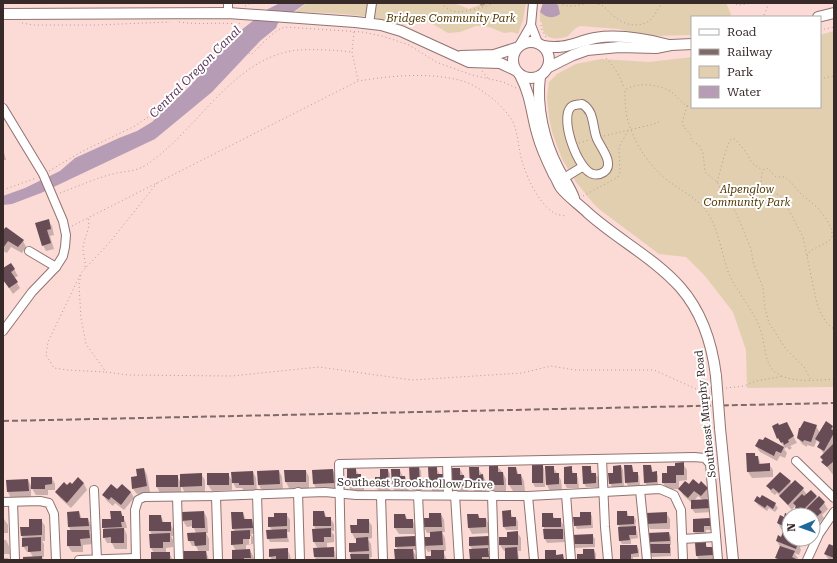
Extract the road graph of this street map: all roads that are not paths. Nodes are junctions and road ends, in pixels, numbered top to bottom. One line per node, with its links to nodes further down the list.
1 (372, 3): 7 (street)
2 (533, 3): 8 (street)
3 (228, 8): 5 (main road); 7 (main road)
4 (834, 13): 6 (main road)
5 (3, 14)
6 (821, 16)
7 (369, 24): 13 (main road)
8 (531, 26): 9 (street); 12 (street)
9 (543, 42): 11 (main road); 12 (main road); 14 (main road)
10 (691, 44): 11 (main road)
11 (671, 45): 14 (main road)
12 (518, 46): 13 (main road); 15 (main road)
13 (459, 56): 15 (main road)
14 (547, 68): 16 (main road)
15 (518, 73): 16 (main road); 20 (main road, Southeast Murphy Road)
16 (540, 76): 19 (main road, Southeast Murphy Road)
17 (3, 108): 22 (street)
18 (582, 167): 18 (street); 19 (street)
19 (564, 178): 20 (main road, Southeast Murphy Road)
20 (576, 201): 67 (main road, Southeast Murphy Road, bridge)
21 (29, 251): 22 (street)
22 (56, 267): 23 (street)
23 (3, 331)
24 (602, 459): 26 (street); 30 (street); 45 (street)
25 (796, 461): 41 (street)
26 (447, 462): 31 (street); 35 (street)
27 (94, 490): 51 (street)
28 (640, 490): 30 (street, Southeast Brookhollow Drive); 46 (street, Southeast Brookhollow Drive); 64 (street)
29 (298, 492): 31 (street, Southeast Brookhollow Drive); 32 (street, Southeast Brookhollow Drive); 55 (street)
30 (604, 492): 33 (street, Southeast Brookhollow Drive); 63 (street)
31 (339, 493): 38 (street, Southeast Brookhollow Drive); 56 (street)
32 (257, 494): 37 (street, Southeast Brookhollow Drive); 54 (street)
33 (566, 494): 39 (street, Southeast Brookhollow Drive); 62 (street)
34 (418, 495): 35 (street, Southeast Brookhollow Drive); 38 (street, Southeast Brookhollow Drive); 58 (street)
35 (452, 495): 36 (street, Southeast Brookhollow Drive); 59 (street)
36 (492, 495): 39 (street, Southeast Brookhollow Drive); 60 (street)
37 (216, 496): 40 (street, Southeast Brookhollow Drive); 53 (street)
38 (381, 496): 57 (street)
39 (528, 496): 61 (street)
40 (177, 497): 47 (street, Southeast Brookhollow Drive); 52 (street)
41 (834, 498)
42 (3, 502): 43 (street)
43 (13, 502): 48 (street); 49 (street)
44 (834, 512): 68 (street)
45 (716, 537): 46 (street); 66 (street)
46 (682, 539): 65 (street)
47 (136, 559): 51 (street)
48 (15, 560)
49 (56, 560)
50 (80, 560): 51 (street)
51 (97, 560)
52 (179, 560)
53 (218, 560)
54 (259, 560)
55 (300, 560)
56 (341, 560)
57 (383, 560)
58 (421, 560)
59 (459, 560)
60 (494, 560)
61 (534, 560)
62 (571, 560)
63 (608, 560)
64 (647, 560)
65 (683, 560)
66 (718, 560)
67 (733, 560)
68 (807, 560)

